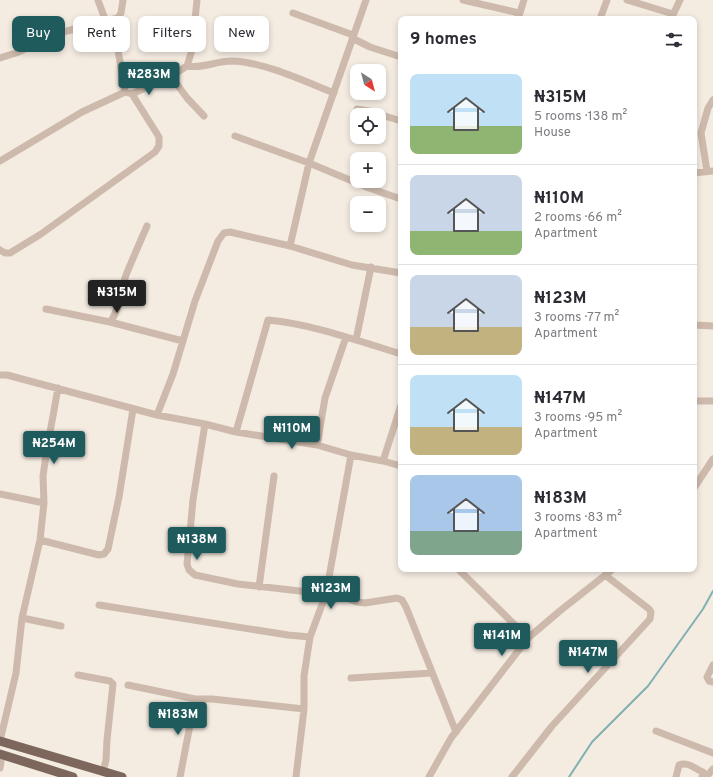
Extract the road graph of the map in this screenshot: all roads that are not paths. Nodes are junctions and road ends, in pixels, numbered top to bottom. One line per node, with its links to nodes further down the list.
1 (98, 0): 11 (street)
2 (123, 0): 12 (street)
3 (197, 0): 21 (street)
4 (366, 0): 17 (street)
5 (463, 0): 13 (street)
6 (524, 0): 13 (street)
7 (606, 0): 14 (street)
8 (627, 0): 15 (street)
9 (680, 0): 15 (street)
10 (293, 13): 17 (street)
11 (106, 16)
12 (119, 16)
13 (519, 16)
14 (601, 16)
15 (672, 16)
16 (73, 30): 20 (street)
17 (352, 36): 19 (street); 24 (street)
18 (117, 52): 23 (street)
19 (398, 57)
20 (0, 58)
21 (187, 66): 22 (street); 24 (street)
22 (171, 76): 23 (street); 26 (street)
23 (128, 93): 30 (street); 37 (street)
24 (334, 93): 31 (street)
25 (713, 100): 32 (street)
26 (204, 116)
27 (386, 116): 28 (street)
28 (398, 120)
29 (235, 136): 31 (street)
30 (1, 157)
31 (309, 163): 34 (street); 36 (street)
32 (710, 171): 33 (street)
33 (697, 173)
34 (398, 197)
35 (147, 226): 41 (street)
36 (290, 246): 38 (street); 48 (street)
37 (0, 250)
38 (371, 267): 39 (street); 47 (street)
39 (398, 272)
40 (46, 309): 42 (street)
41 (115, 316): 42 (street); 43 (street)
42 (110, 322): 43 (street)
43 (119, 324): 48 (street)
44 (697, 325): 45 (street)
45 (713, 326)
46 (346, 337): 47 (street); 58 (street); 59 (street)
47 (356, 340): 49 (street)
48 (183, 341): 56 (street)
49 (398, 353)
50 (0, 375): 51 (street)
51 (58, 388): 54 (street); 69 (street)
52 (697, 401): 53 (street)
53 (713, 401)
54 (133, 409): 56 (street); 70 (street)
55 (398, 414): 62 (street)
56 (156, 415): 57 (street)
57 (205, 424): 58 (street); 74 (street)
58 (236, 432): 59 (street)
59 (317, 445): 60 (street)
60 (351, 455): 62 (street); 75 (street)
61 (713, 460): 64 (street)
62 (383, 461): 63 (street)
63 (398, 465)
64 (703, 475): 66 (street); 67 (street)
65 (274, 476): 74 (street)
66 (697, 476)
67 (697, 484)
68 (0, 494): 69 (street)
69 (44, 503): 70 (street)
70 (40, 540): 77 (street)
71 (461, 572): 80 (street)
72 (609, 572): 73 (street)
73 (605, 575): 80 (street); 102 (street)
74 (260, 587): 75 (street)
75 (327, 593): 79 (street); 82 (street)
76 (99, 605): 79 (street)
77 (22, 618): 78 (street); 91 (street)
78 (61, 626)
79 (310, 637): 88 (street)
80 (528, 638): 90 (street)
81 (713, 665): 85 (street)
82 (432, 673): 84 (street); 90 (street)
83 (78, 675): 96 (street)
84 (351, 678)
85 (713, 682)
86 (128, 685): 87 (street)
87 (195, 699): 88 (street); 99 (street)
88 (304, 709): 100 (street)
89 (656, 731): 92 (street)
90 (456, 732): 101 (street)
91 (0, 741): 96 (main road)
92 (713, 753)
93 (1, 754): 94 (street); 97 (main road)
94 (0, 768)
95 (713, 769): 105 (street)
96 (103, 772): 98 (main road)
97 (73, 777)
98 (122, 777)
99 (180, 777)
100 (296, 777)
101 (429, 777)
102 (512, 777)
103 (676, 777): 104 (street)
104 (702, 777)
105 (706, 777)

